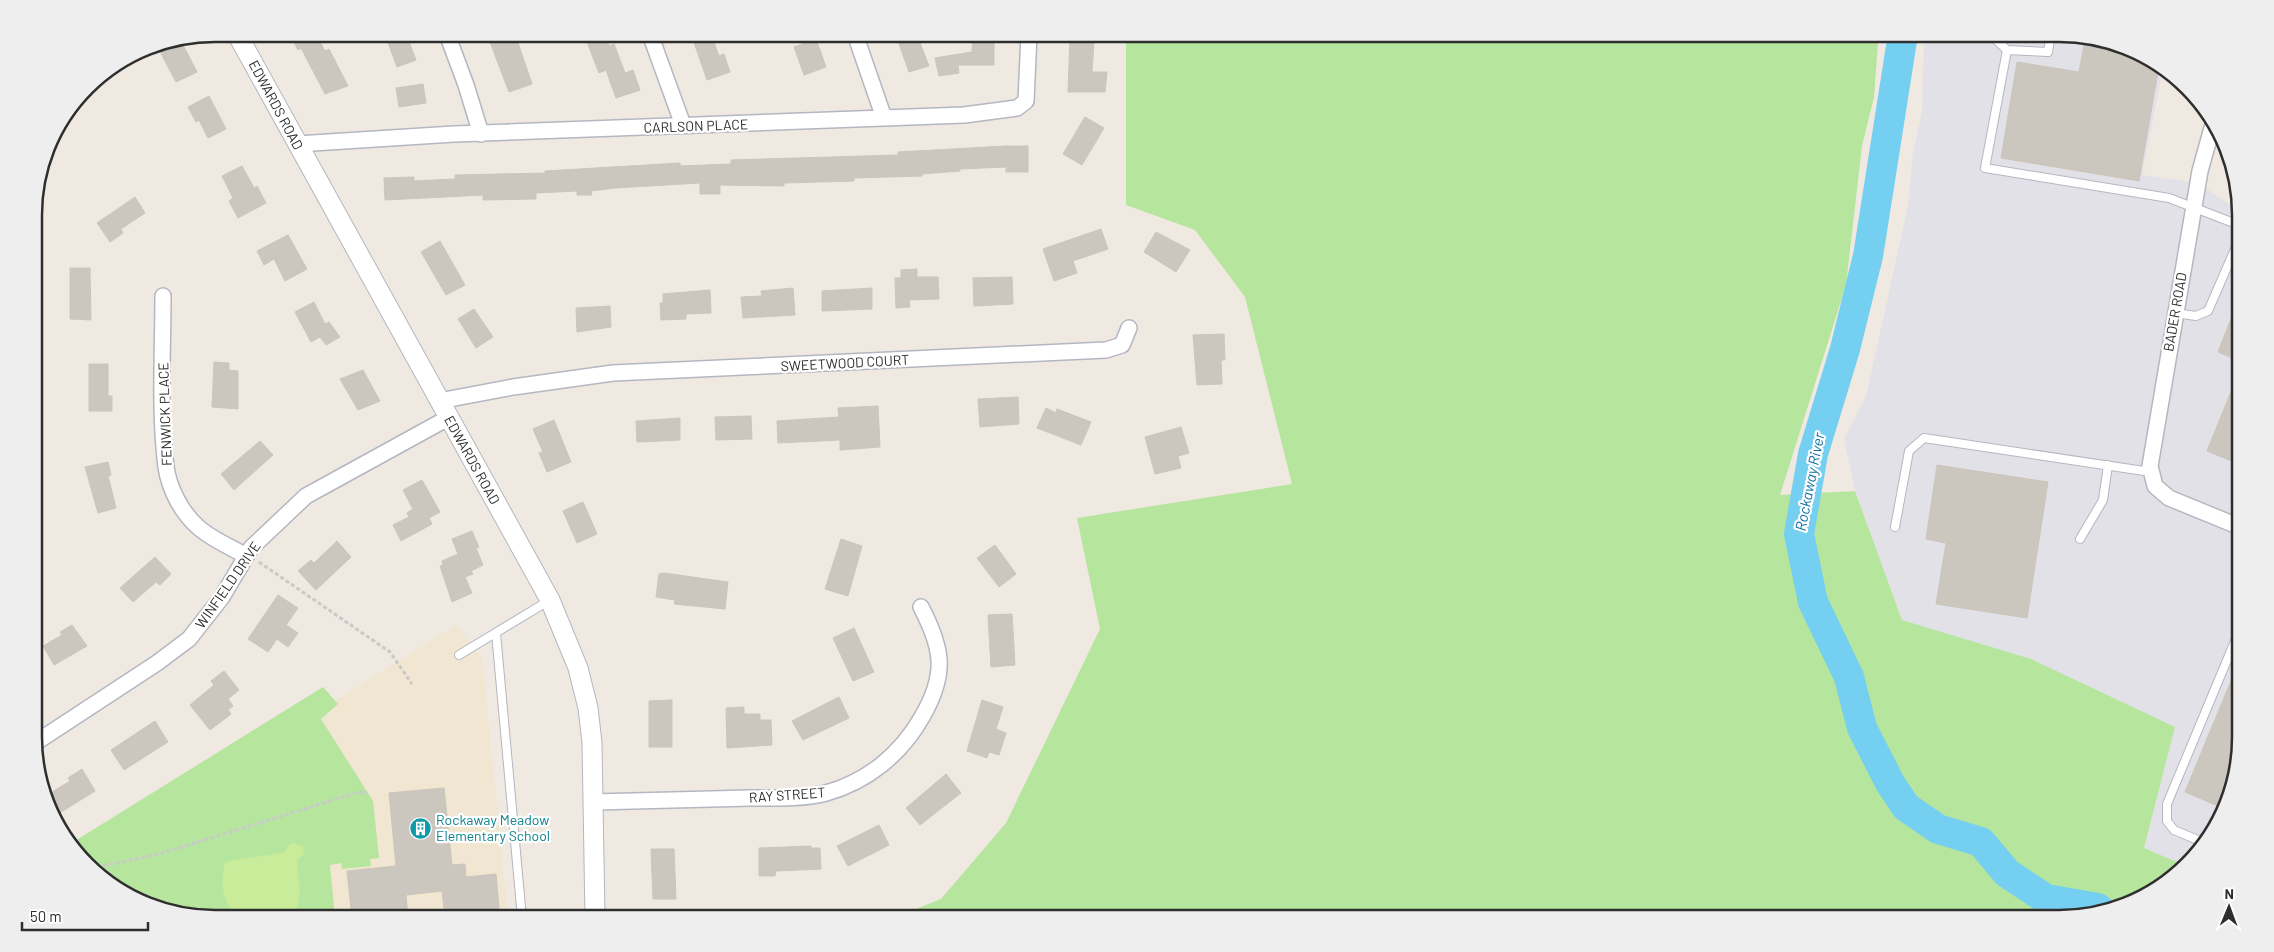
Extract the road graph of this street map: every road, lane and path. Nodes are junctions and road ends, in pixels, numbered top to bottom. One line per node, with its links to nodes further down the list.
1 (241, 42): 13 (street, EDWARDS ROAD)
2 (450, 42): 11 (street)
3 (653, 42): 10 (street)
4 (858, 42): 9 (street)
5 (1030, 42): 9 (street, CARLSON PLACE)
6 (1998, 42): 8 (lane)
7 (2050, 42): 8 (lane)
8 (2007, 50): 14 (lane)
9 (884, 118): 10 (street, CARLSON PLACE)
10 (683, 125): 11 (street, CARLSON PLACE)
11 (481, 134): 13 (street, CARLSON PLACE)
12 (2210, 134): 14 (street, BADER ROAD)
13 (297, 144): 20 (street, EDWARDS ROAD)
14 (2194, 207): 15 (lane); 18 (street, BADER ROAD)
15 (2232, 222)
16 (2232, 256): 18 (lane)
17 (164, 296): 27 (street, FENWICK PLACE)
18 (2175, 313): 23 (street, BADER ROAD)
19 (1129, 328): 20 (street, SWEETWOOD COURT)
20 (439, 401): 21 (street, EDWARDS ROAD)
21 (448, 418): 27 (street, WINFIELD DRIVE); 28 (street, EDWARDS ROAD)
22 (2108, 465): 23 (lane); 25 (lane); 26 (lane)
23 (2151, 472): 24 (street)
24 (2232, 524)
25 (1896, 527)
26 (2080, 539)
27 (252, 559): 33 (path); 34 (street, WINFIELD DRIVE)
28 (550, 600): 30 (lane); 36 (street, EDWARDS ROAD)
29 (921, 607): 36 (street, RAY STREET)
30 (496, 633): 32 (lane); 39 (lane)
31 (2232, 648): 37 (lane)
32 (460, 655)
33 (412, 684)
34 (42, 738)
35 (367, 793): 38 (path)
36 (594, 802): 40 (street, EDWARDS ROAD)
37 (2197, 840)
38 (101, 866)
39 (521, 910)
40 (595, 910)

